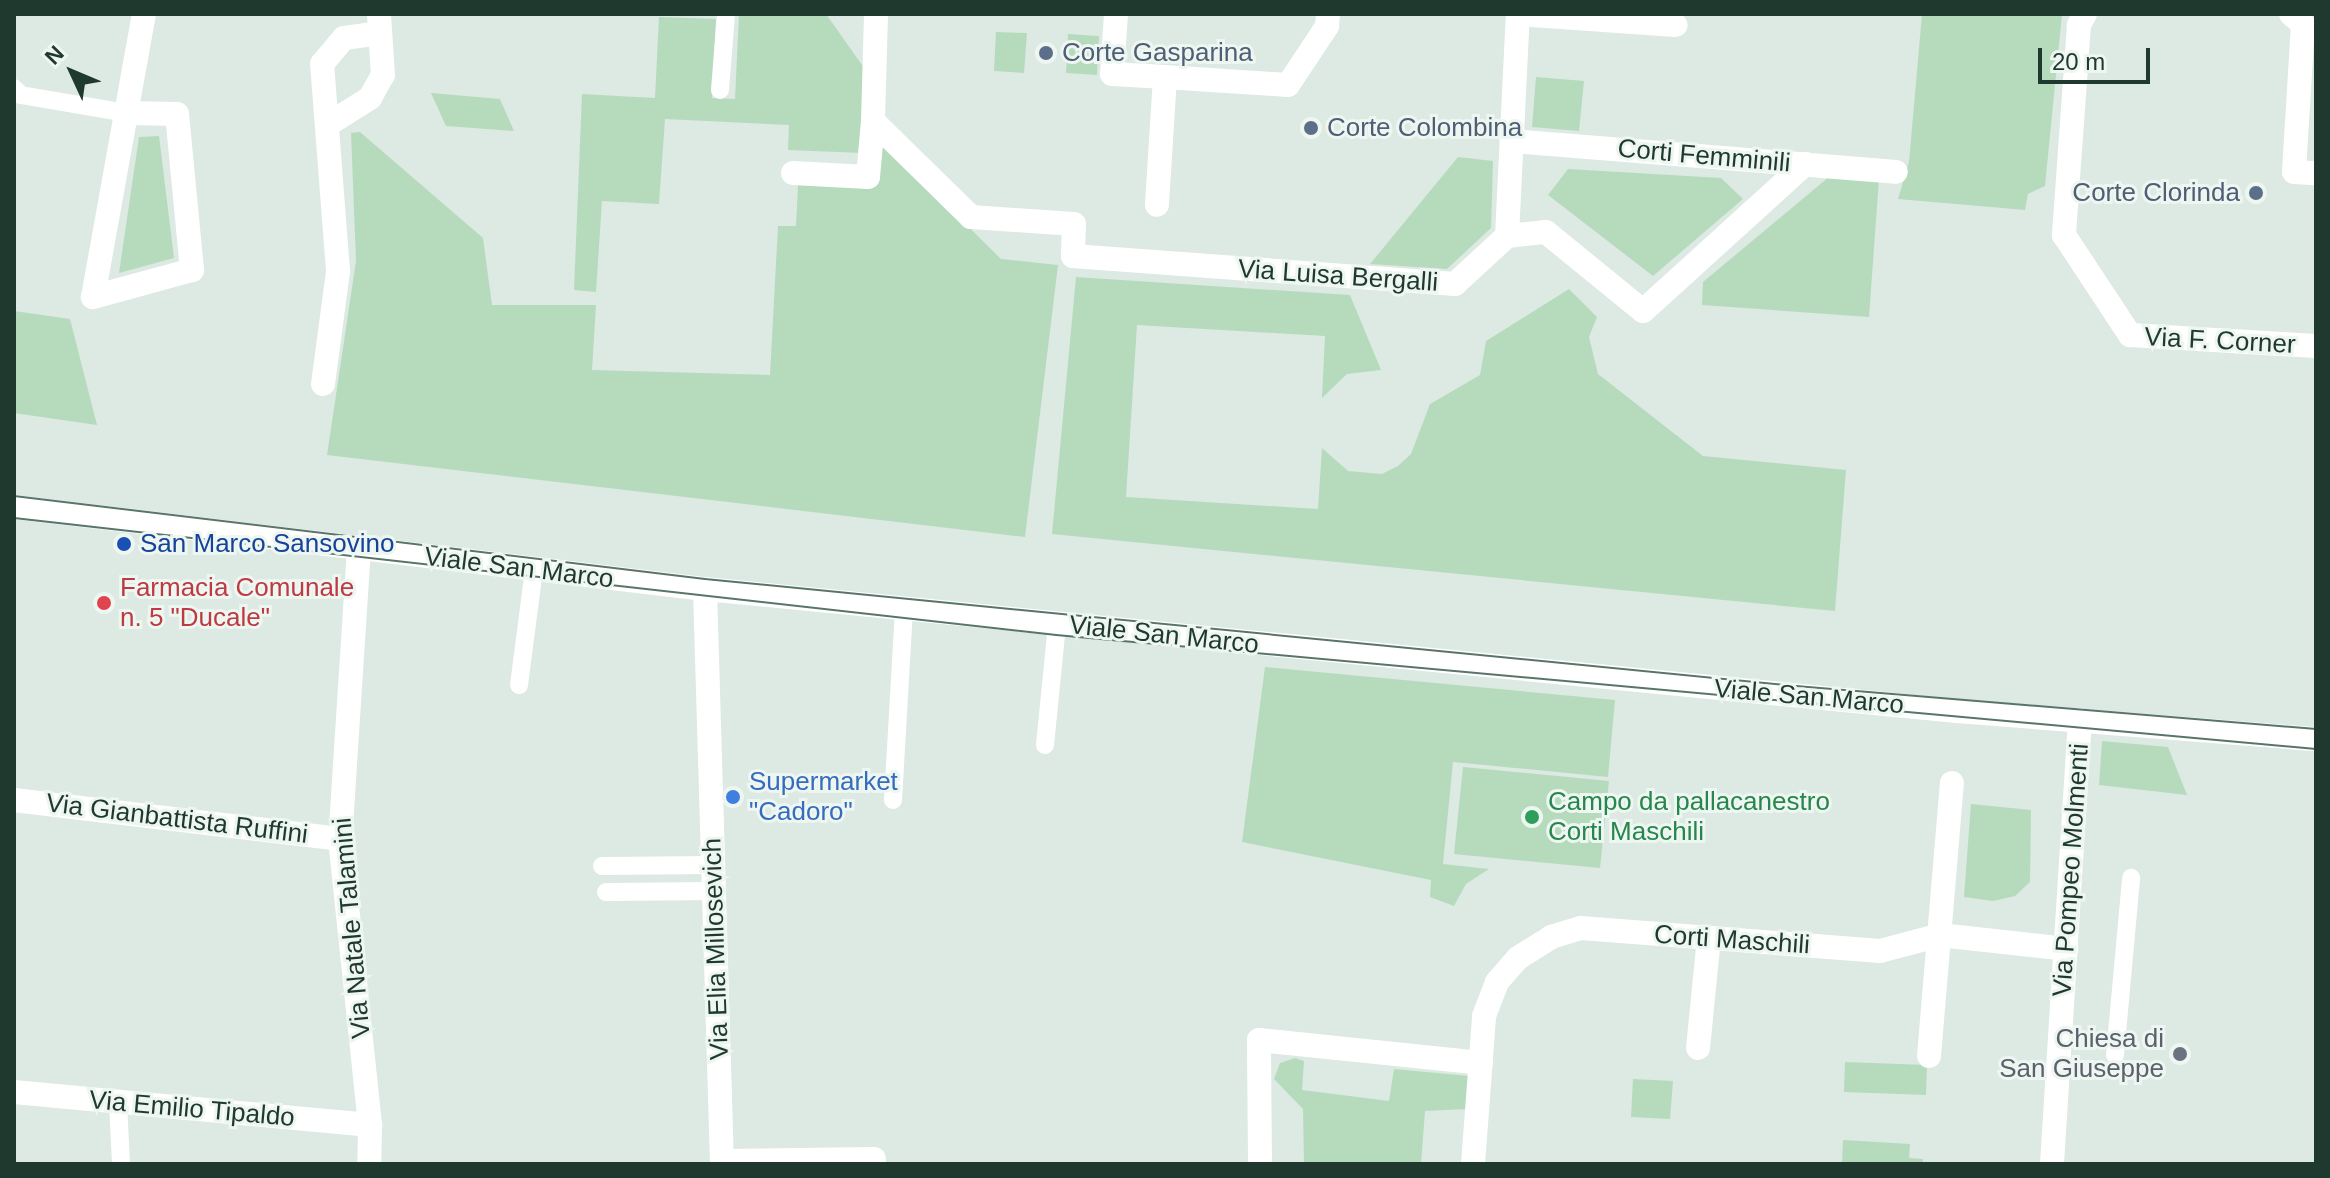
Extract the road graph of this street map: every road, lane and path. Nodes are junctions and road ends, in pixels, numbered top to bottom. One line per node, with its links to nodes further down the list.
1 (144, 14): 14 (street)
2 (726, 14): 13 (lane)
3 (876, 14): 15 (street)
4 (1116, 14): 11 (street)
5 (1328, 14): 11 (street)
6 (1518, 14): 10 (street); 17 (street)
7 (2085, 14): 24 (street, Via F. Corner)
8 (2291, 14): 21 (street)
9 (378, 24): 16 (street); 16 (street)
10 (1676, 25)
11 (1165, 77): 22 (street)
12 (14, 88): 14 (lane)
13 (720, 90)
14 (127, 113): 14 (street)
15 (873, 121): 20 (street); 23 (street, Via Luisa Bergalli)
16 (327, 125): 25 (street)
17 (1512, 141): 18 (street, Corti Femminili); 23 (street)
18 (1805, 164): 19 (street, Corti Femminili); 23 (street)
19 (1896, 172)
20 (793, 173)
21 (2316, 173)
22 (1157, 205)
23 (1507, 236)
24 (2316, 346)
25 (323, 384)
26 (14, 507): 27 (street, Viale San Marco)
27 (359, 548): 28 (street, Viale San Marco); 39 (street, Via Natale Talamini)
28 (534, 570): 29 (street, Viale San Marco); 32 (lane)
29 (705, 589): 30 (street, Viale San Marco); 40 (street, Via Elia Millosevich)
30 (904, 609): 31 (street, Viale San Marco); 38 (lane)
31 (1057, 624): 33 (street, Viale San Marco); 35 (lane)
32 (519, 685)
33 (2080, 720): 34 (street, Viale San Marco); 47 (street, Via Pompeo Molmenti)
34 (2316, 739)
35 (1045, 745)
36 (1952, 783): 45 (street)
37 (14, 800): 39 (street, Via Gianbattista Ruffini)
38 (893, 800)
39 (340, 839): 54 (street, Via Natale Talamini)
40 (713, 865): 41 (lane); 43 (street, Via Elia Millosevich)
41 (602, 866)
42 (2131, 878): 49 (lane)
43 (714, 891): 44 (lane); 56 (street, Via Elia Millosevich)
44 (606, 892)
45 (1940, 935): 46 (street, Corti Maschili); 47 (street, Corti Maschili); 50 (street)
46 (1709, 938): 48 (street); 51 (street, Corti Maschili)
47 (2066, 949): 61 (street, Via Pompeo Molmenti)
48 (1698, 1048)
49 (2115, 1055)
50 (1929, 1056)
51 (1481, 1063): 59 (street); 60 (street, Corti Maschili)
52 (14, 1092): 53 (street, Via Emilio Tipaldo)
53 (118, 1102): 54 (street, Via Emilio Tipaldo); 57 (lane)
54 (370, 1125): 58 (street, Via Natale Talamini)
55 (874, 1159): 56 (street)
56 (722, 1163)
57 (121, 1164)
58 (369, 1164)
59 (1260, 1164)
60 (1473, 1164)
61 (2052, 1164)

